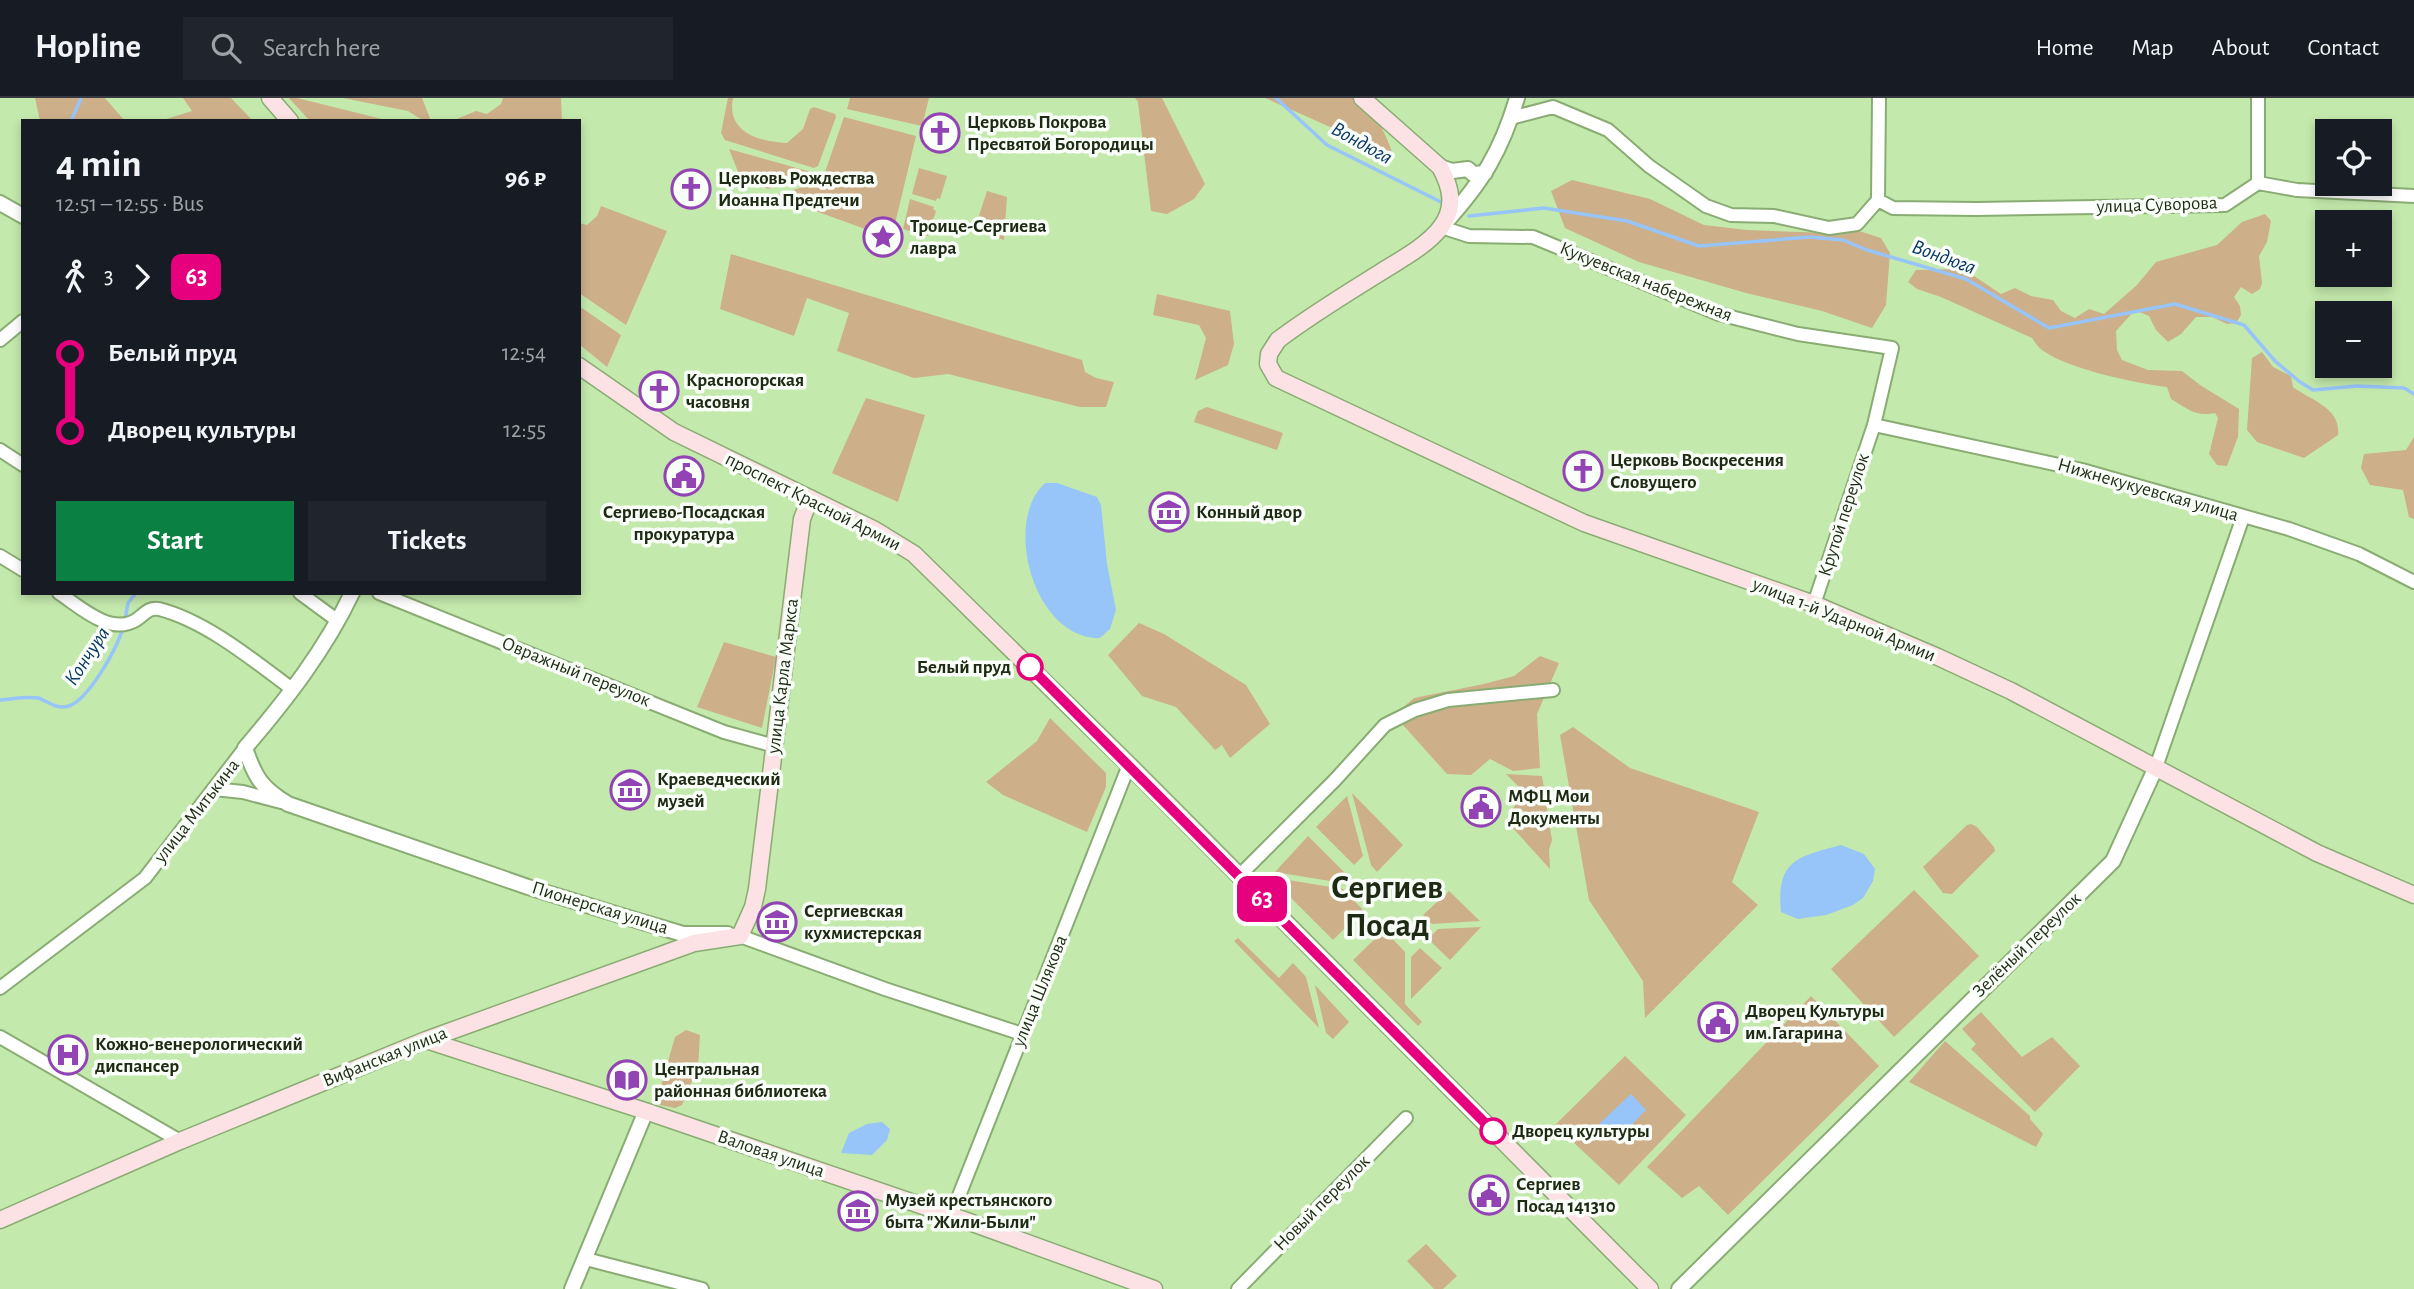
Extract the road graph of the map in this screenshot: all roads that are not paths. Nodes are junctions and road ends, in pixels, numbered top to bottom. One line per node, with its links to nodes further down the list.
1 (270, 98): 7 (main road)
2 (1362, 98): 8 (main road)
3 (1517, 98): 6 (street)
4 (1879, 98): 12 (street)
5 (2259, 98): 10 (street)
6 (1511, 118): 9 (street); 12 (street)
7 (286, 119)
8 (1440, 167): 9 (street); 15 (main road)
9 (1485, 173): 15 (street)
10 (2258, 183): 11 (street); 12 (street, улица Суворова)
11 (2414, 196)
12 (1878, 200)
13 (0, 204): 14 (street)
14 (21, 215)
15 (1441, 227): 18 (street, Кукуевская набережная); 32 (main road, улица 1-й Ударной Армии)
16 (21, 323): 17 (street)
17 (0, 340)
18 (1892, 348): 20 (street, Крутой переулок)
19 (581, 367): 23 (main road, проспект Красной Армии)
20 (1874, 425): 24 (street, Нижнекукуевская улица); 32 (street, Крутой переулок)
21 (0, 450): 22 (street)
22 (21, 464)
23 (810, 498): 36 (main road, улица Карла Маркса); 38 (main road, проспект Красной Армии)
24 (2244, 517): 27 (street, Нижнекукуевская улица); 39 (street, Зелёный переулок)
25 (0, 556): 26 (street)
26 (21, 569)
27 (2414, 582)
28 (62, 595): 34 (street)
29 (303, 595): 33 (street)
30 (351, 595): 33 (street, улица Митькина)
31 (384, 595): 36 (street, Овражный переулок)
32 (1814, 604): 39 (main road, улица 1-й Ударной Армии)
33 (338, 621): 34 (street, улица Митькина)
34 (292, 689): 37 (street, улица Митькина)
35 (1553, 690): 42 (street)
36 (775, 747): 44 (main road, улица Карла Маркса)
37 (245, 748): 40 (street, улица Митькина); 41 (street, Пионерская улица)
38 (1129, 765): 42 (main road, проспект Красной Армии); 46 (street, улица Шлякова)
39 (2156, 767): 43 (main road, улица 1-й Ударной Армии); 60 (street, Зелёный переулок)
40 (214, 789): 41 (street); 45 (street, улица Митькина)
41 (288, 804): 44 (street, Пионерская улица)
42 (1239, 876): 59 (main road, проспект Красной Армии)
43 (2414, 895)
44 (740, 936): 46 (street, Пионерская улица); 48 (main road, Вифанская улица)
45 (0, 988)
46 (1022, 1034): 52 (street, улица Шлякова)
47 (0, 1037): 51 (street)
48 (426, 1040): 49 (main road, Валовая улица); 51 (main road, Вифанская улица)
49 (646, 1111): 52 (main road, Валовая улица); 54 (street)
50 (1406, 1118): 58 (street, Новый переулок)
51 (180, 1142): 53 (main road, Вифанская улица)
52 (951, 1216): 57 (main road, Валовая улица)
53 (0, 1220)
54 (586, 1259): 55 (street); 56 (street)
55 (572, 1289)
56 (702, 1289)
57 (1154, 1289)
58 (1238, 1289)
59 (1650, 1289)
60 (1679, 1289)

